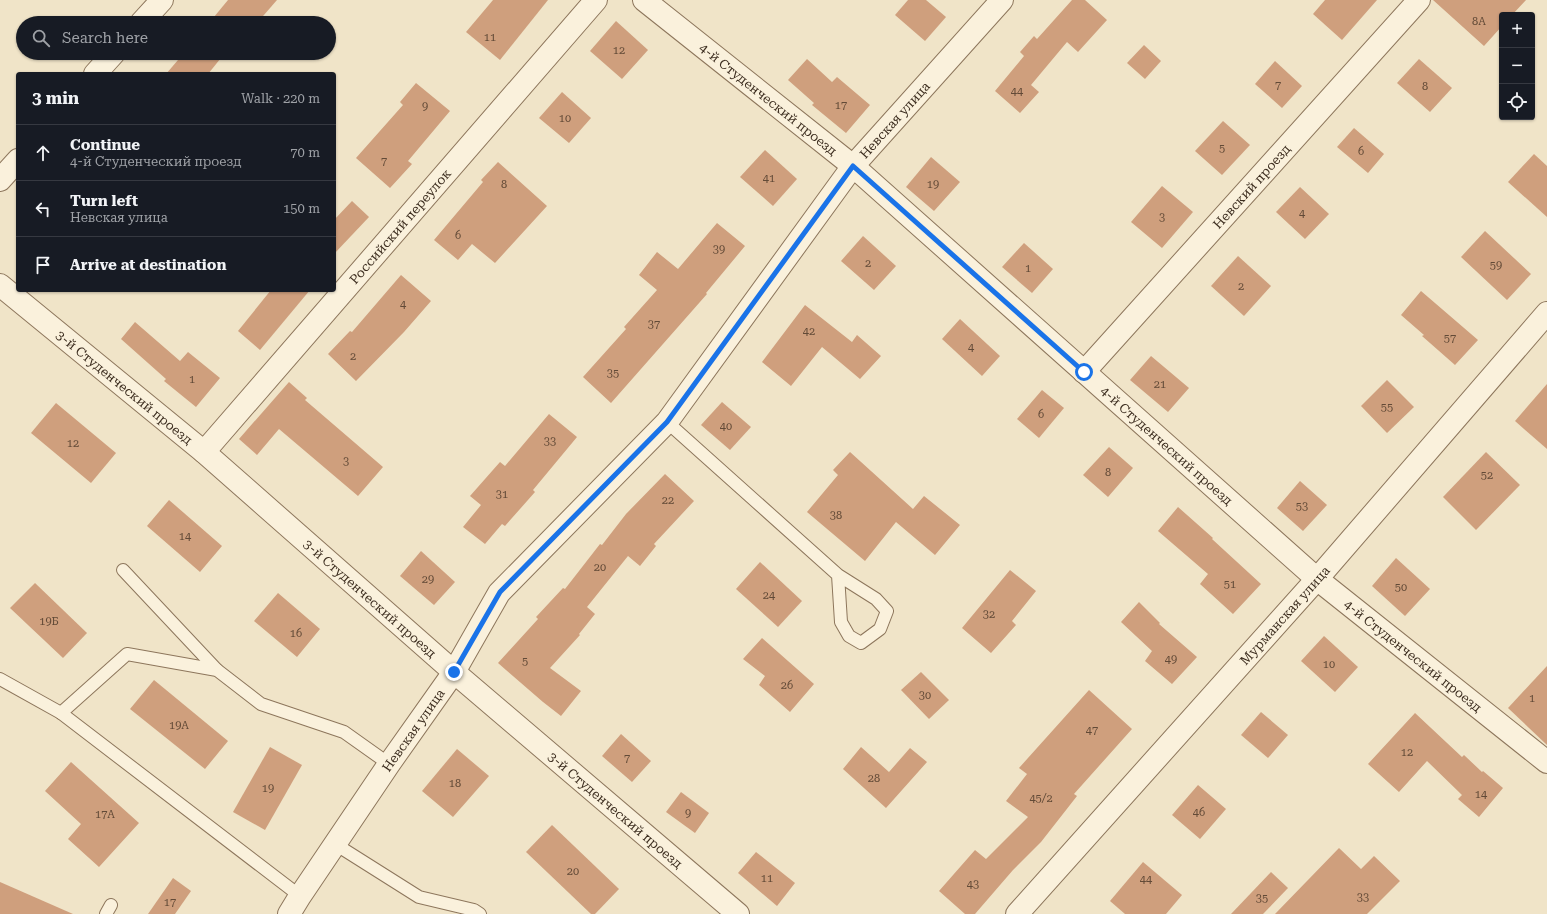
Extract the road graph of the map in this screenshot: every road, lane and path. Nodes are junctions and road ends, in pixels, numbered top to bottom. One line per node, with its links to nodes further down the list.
1 (162, 0): 6 (street)
2 (596, 0): 16 (street, Российский переулок)
3 (644, 0): 10 (street, 4-й Студенческий проезд)
4 (1002, 0): 10 (street, Невская улица)
5 (1419, 0): 14 (street, Невский проезд)
6 (147, 16)
7 (108, 60): 8 (street)
8 (98, 72)
9 (16, 162): 11 (street)
10 (853, 166): 14 (street, 4-й Студенческий проезд); 15 (street, Невская улица)
11 (0, 180)
12 (0, 285): 16 (street, 3-й Студенческий проезд)
13 (1547, 313): 19 (street, Мурманская улица)
14 (1084, 372): 19 (street, 4-й Студенческий проезд)
15 (667, 422): 18 (lane); 21 (street, Невская улица)
16 (204, 452): 21 (street, 3-й Студенческий проезд)
17 (123, 570): 20 (lane)
18 (838, 575): 18 (lane)
19 (1318, 579): 24 (street, 4-й Студенческий проезд); 30 (street, Мурманская улица)
20 (218, 670): 23 (lane); 25 (lane)
21 (454, 672): 25 (street, Невская улица); 29 (street, 3-й Студенческий проезд)
22 (0, 679): 23 (lane)
23 (61, 713): 27 (lane)
24 (1547, 762)
25 (389, 764): 26 (street, Невская улица)
26 (335, 844): 27 (street, Невская улица); 28 (lane)
27 (295, 905)
28 (480, 914)
29 (738, 914)
30 (1017, 914)

